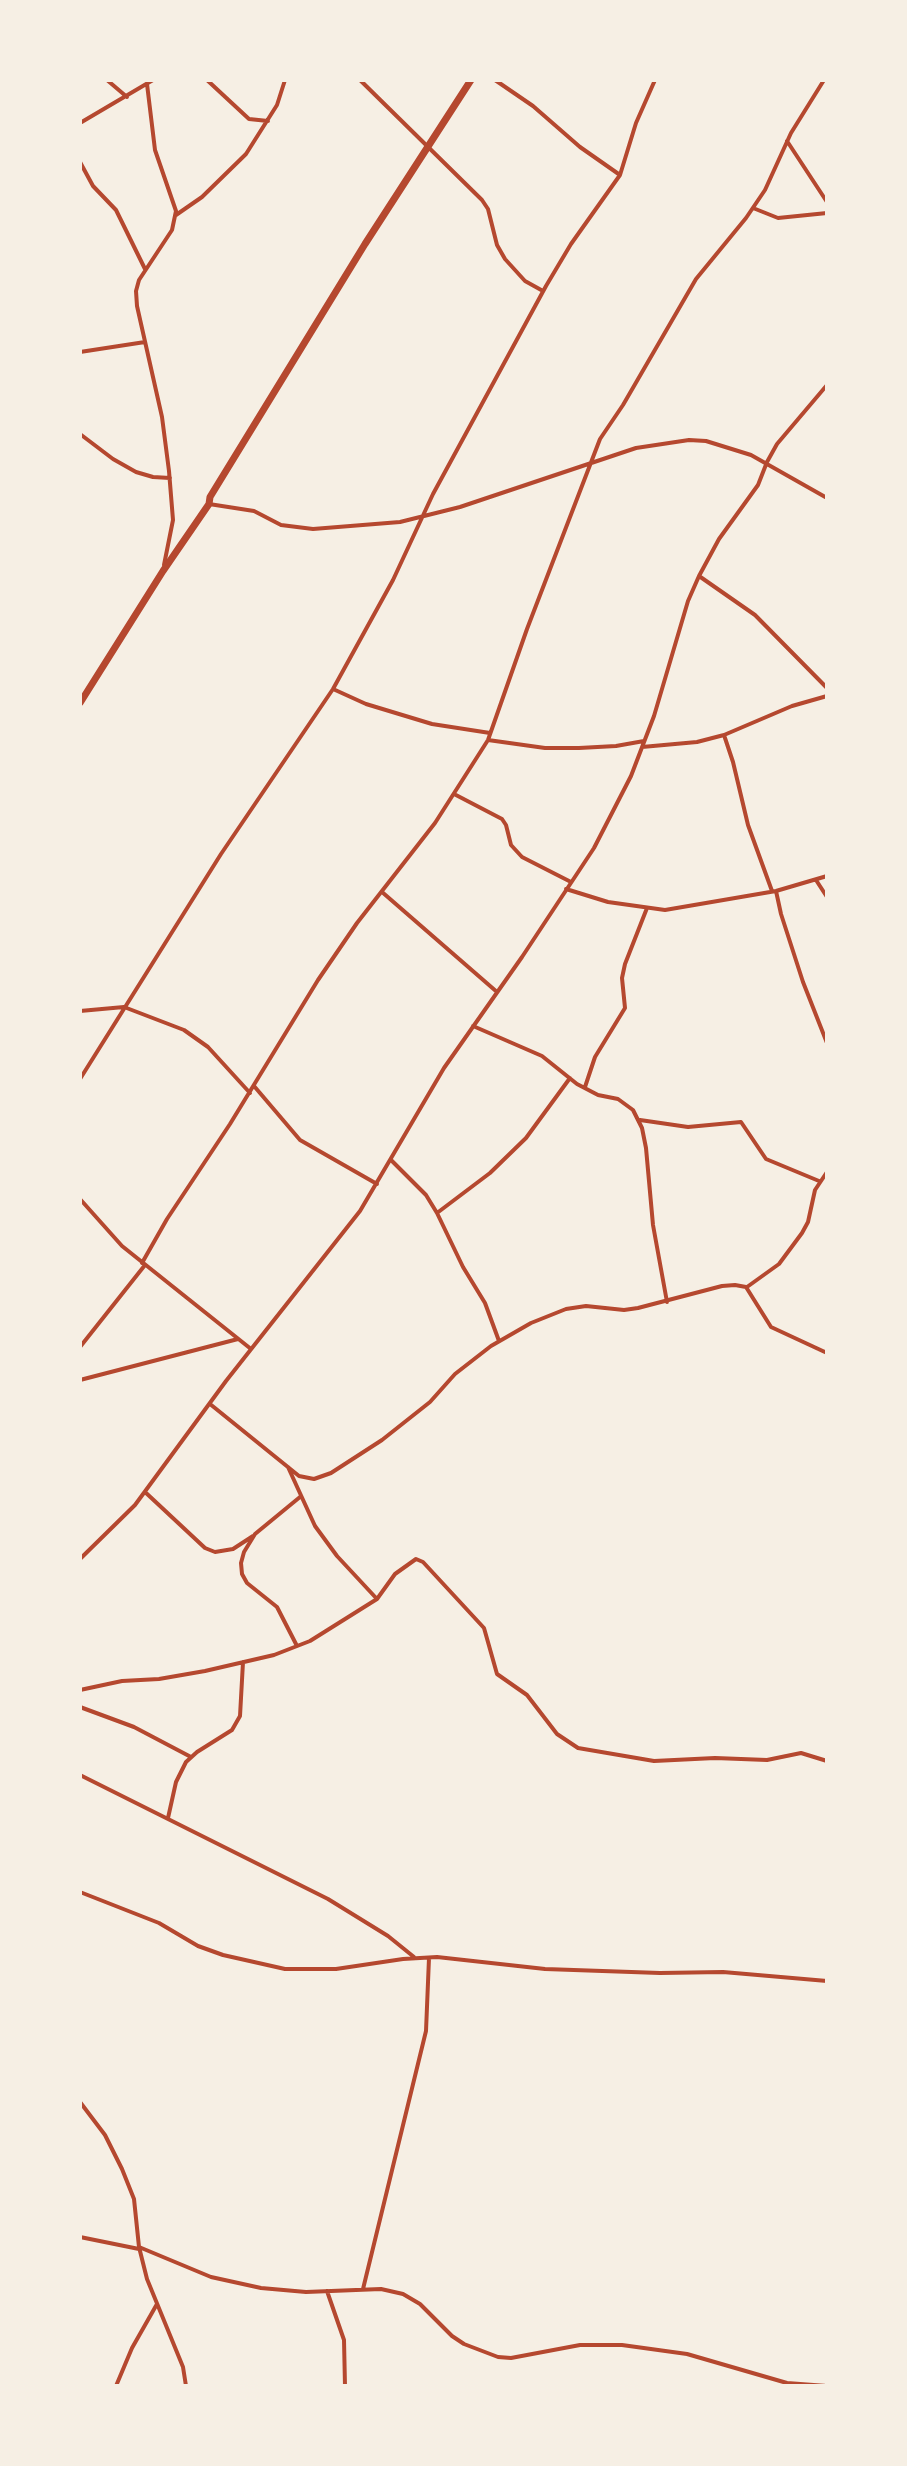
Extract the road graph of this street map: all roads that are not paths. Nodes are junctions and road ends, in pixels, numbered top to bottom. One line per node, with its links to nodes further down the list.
1 (107, 80): 11 (street)
2 (153, 80): 10 (street)
3 (207, 80): 12 (street)
4 (285, 80): 12 (street)
5 (360, 80): 15 (street)
6 (471, 80): 15 (highway)
7 (495, 80): 17 (street)
8 (655, 80): 17 (street)
9 (824, 80): 14 (street)
10 (147, 84): 11 (street); 21 (street)
11 (127, 97): 13 (street)
12 (268, 121): 21 (street)
13 (80, 123)
14 (787, 141): 18 (street); 19 (street)
15 (426, 148): 23 (street); 32 (highway)
16 (80, 162): 22 (street)
17 (620, 175): 23 (street)
18 (827, 202)
19 (753, 208): 20 (street); 29 (street)
20 (827, 213)
21 (176, 215): 22 (street)
22 (145, 269): 24 (street)
23 (544, 291): 33 (street)
24 (145, 342): 25 (street); 30 (street)
25 (80, 352)
26 (827, 385): 28 (street)
27 (80, 434): 30 (street)
28 (767, 462): 29 (street); 31 (street); 35 (street)
29 (588, 466): 33 (street); 40 (street)
30 (170, 478): 34 (street)
31 (827, 498)
32 (209, 504): 33 (street); 34 (highway)
33 (424, 516): 37 (street)
34 (163, 571): 39 (highway)
35 (699, 576): 36 (street); 43 (street)
36 (827, 688)
37 (333, 689): 40 (street); 54 (street)
38 (827, 696): 41 (street)
39 (80, 703)
40 (490, 733): 42 (street)
41 (724, 735): 43 (street); 49 (street)
42 (488, 740): 43 (street); 44 (street)
43 (643, 744): 47 (street)
44 (454, 794): 47 (street); 50 (street)
45 (827, 876): 46 (street)
46 (816, 880): 49 (street); 51 (street)
47 (571, 882): 48 (street)
48 (566, 889): 52 (street); 53 (street)
49 (774, 891): 52 (street); 57 (street)
50 (382, 892): 53 (street); 60 (street)
51 (827, 897)
52 (647, 908): 61 (street)
53 (497, 992): 56 (street)
54 (124, 1007): 55 (street); 59 (street); 62 (street)
55 (80, 1011)
56 (473, 1026): 58 (street); 64 (street)
57 (827, 1043)
58 (570, 1078): 61 (street); 69 (street)
59 (80, 1079)
60 (254, 1086): 62 (street); 67 (street)
61 (585, 1088): 63 (street)
62 (250, 1093): 70 (street)
63 (639, 1119): 66 (street); 72 (street)
64 (391, 1160): 67 (street); 69 (street)
65 (827, 1172): 66 (street)
66 (819, 1181): 71 (street)
67 (377, 1184): 76 (street)
68 (80, 1199): 70 (street)
69 (437, 1213): 74 (street)
70 (144, 1264): 73 (street); 75 (street)
71 (746, 1287): 72 (street); 77 (street)
72 (667, 1302): 74 (street)
73 (238, 1339): 76 (street); 78 (street)
74 (499, 1341): 80 (street)
75 (80, 1347)
76 (251, 1349): 79 (street)
77 (827, 1353)
78 (80, 1380)
79 (210, 1404): 80 (street); 81 (street)
80 (287, 1465): 82 (street)
81 (145, 1491): 83 (street); 84 (street)
82 (300, 1497): 83 (street); 85 (street)
83 (255, 1534): 86 (street)
84 (80, 1559)
85 (377, 1599): 86 (street); 91 (street)
86 (297, 1646): 87 (street)
87 (243, 1662): 88 (street); 90 (street)
88 (80, 1690)
89 (80, 1707): 90 (street)
90 (191, 1757): 93 (street)
91 (827, 1761)
92 (80, 1775): 93 (street)
93 (168, 1818): 95 (street)
94 (80, 1892): 95 (street)
95 (416, 1958): 96 (street)
96 (429, 1958): 97 (street); 101 (street)
97 (827, 1981)
98 (80, 2102): 100 (street)
99 (80, 2237): 100 (street)
100 (139, 2248): 102 (street); 103 (street)
101 (363, 2289): 102 (street); 104 (street)
102 (327, 2291): 107 (street)
103 (157, 2304): 105 (street); 106 (street)
104 (800, 2385): 108 (street)
105 (116, 2386)
106 (186, 2386)
107 (345, 2386)
108 (827, 2386)

